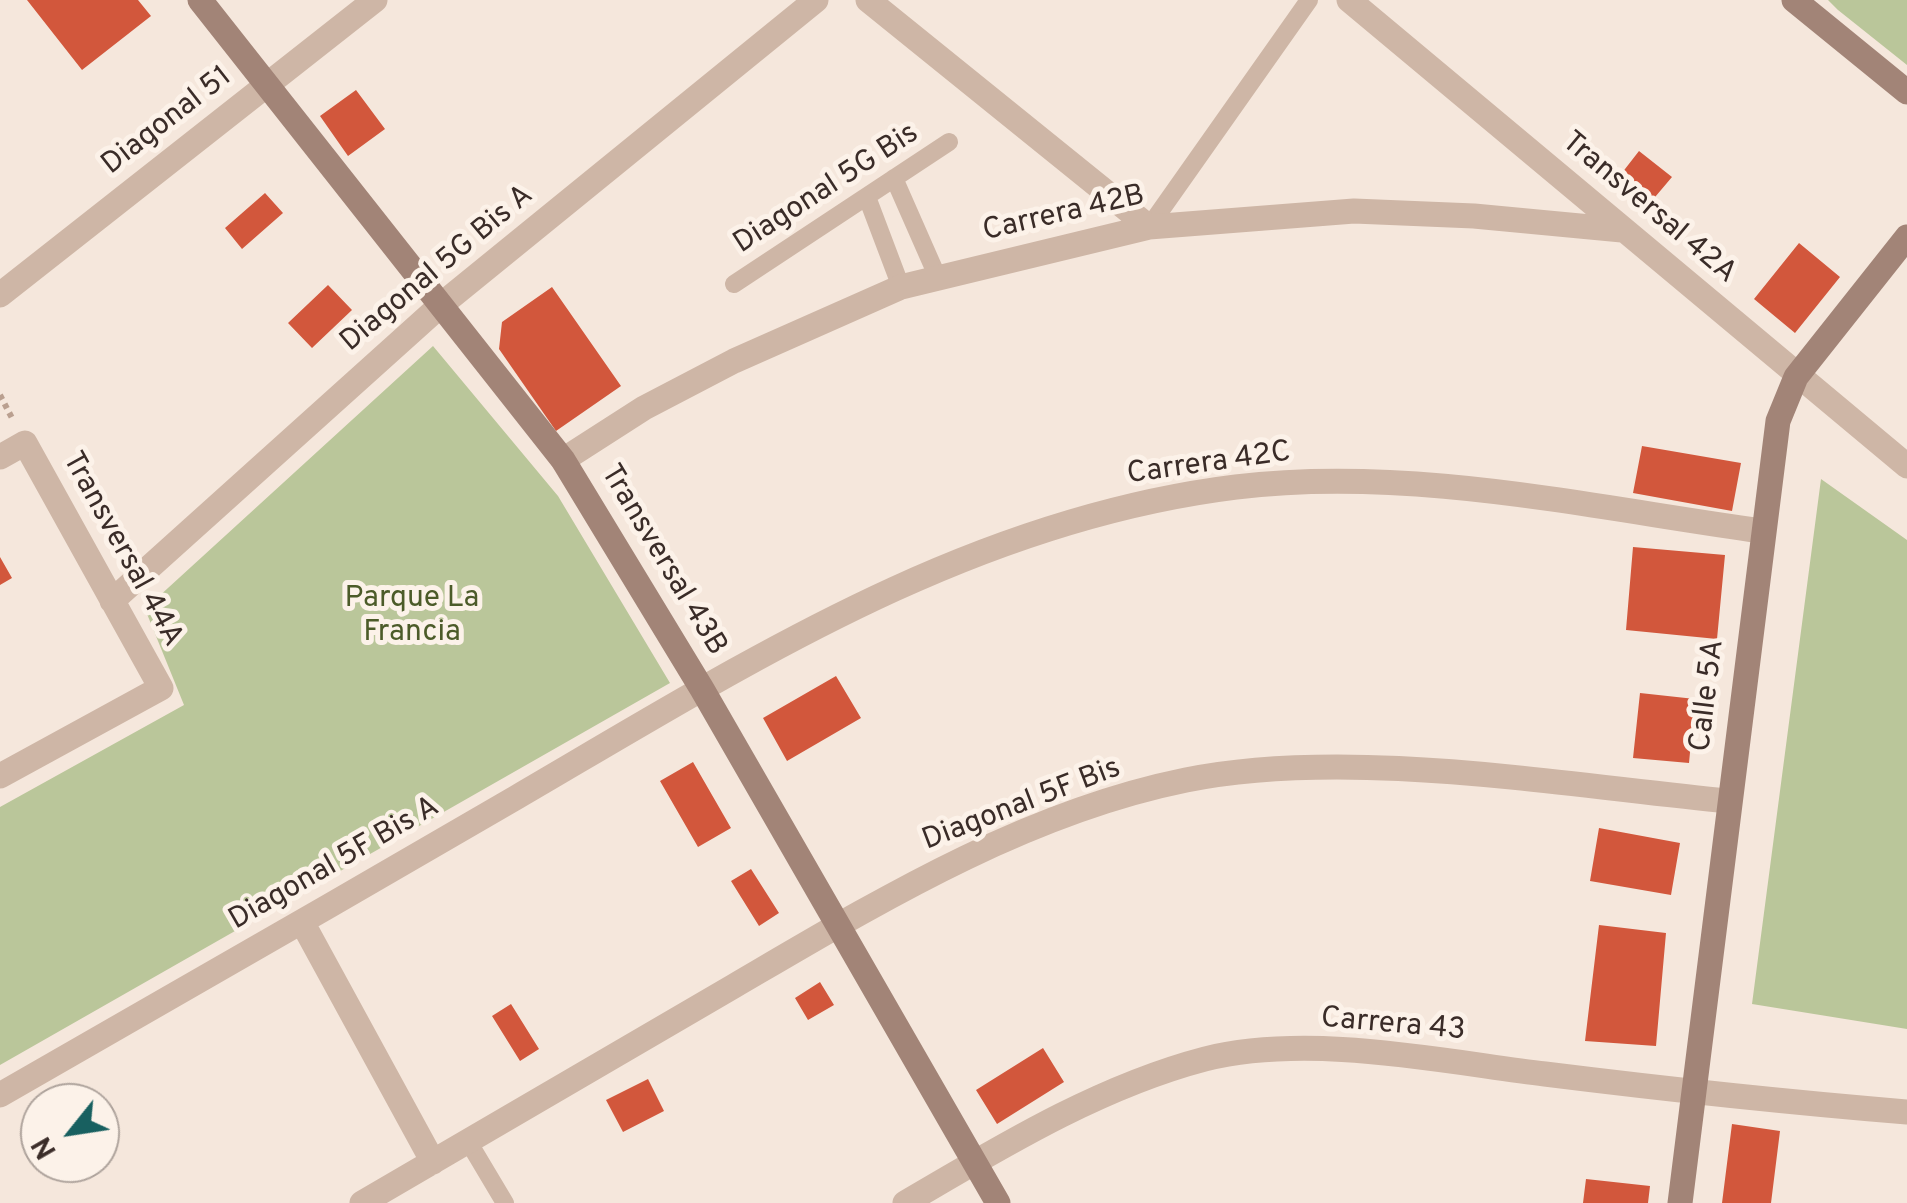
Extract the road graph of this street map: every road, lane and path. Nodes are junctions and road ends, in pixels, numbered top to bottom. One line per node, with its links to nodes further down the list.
1 (200, 0): 8 (street, Transversal 43B)
2 (375, 0): 8 (street, Diagonal 51)
3 (816, 0): 20 (street, Diagonal 5G Bis A)
4 (868, 0): 13 (street)
5 (1310, 0): 13 (lane)
6 (1348, 0): 14 (street, Transversal 42A)
7 (1794, 0): 9 (street)
8 (268, 85): 19 (street, Diagonal 51); 20 (street, Transversal 43B)
9 (1907, 92)
10 (950, 142): 11 (lane, Diagonal 5G Bis)
11 (894, 178): 12 (lane, Diagonal 5G Bis); 16 (lane)
12 (867, 197): 17 (lane, Diagonal 5G Bis); 18 (lane)
13 (1149, 227): 14 (street, Carrera 42B); 16 (street, Carrera 42B)
14 (1622, 230): 21 (street, Transversal 42A)
15 (1907, 238): 21 (street, Calle 5A)
16 (938, 278): 18 (street, Carrera 42B)
17 (734, 284)
18 (901, 286): 23 (street, Carrera 42B)
19 (0, 294)
20 (442, 304): 23 (street, Transversal 43B); 26 (street, Diagonal 5G Bis A)
21 (1796, 377): 24 (street, Transversal 42A); 25 (street, Calle 5A)
22 (0, 456): 26 (street, Transversal 44A)
23 (563, 460): 27 (street, Transversal 43B)
24 (1907, 466)
25 (1762, 530): 27 (street, Carrera 42C); 29 (street, Calle 5A)
26 (112, 602): 28 (street, Transversal 44A)
27 (702, 689): 30 (street, Diagonal 5F Bis A); 31 (street, Transversal 43B)
28 (0, 776)
29 (1728, 800): 31 (street, Diagonal 5F Bis); 32 (street, Calle 5A)
30 (302, 922): 33 (street, Diagonal 5F Bis A); 36 (street)
31 (838, 925): 35 (street, Diagonal 5F Bis); 37 (street, Transversal 43B)
32 (1694, 1093): 34 (street, Carrera 43); 37 (street, Carrera 43); 42 (street, Calle 5A)
33 (0, 1095)
34 (1907, 1112)
35 (468, 1141): 36 (street, Diagonal 5F Bis); 39 (lane)
36 (432, 1162): 38 (street, Diagonal 5F Bis)
37 (975, 1162): 40 (street, Carrera 43); 41 (street, Transversal 43B)
38 (362, 1203)
39 (505, 1203)
40 (905, 1203)
41 (998, 1203)
42 (1680, 1203)

